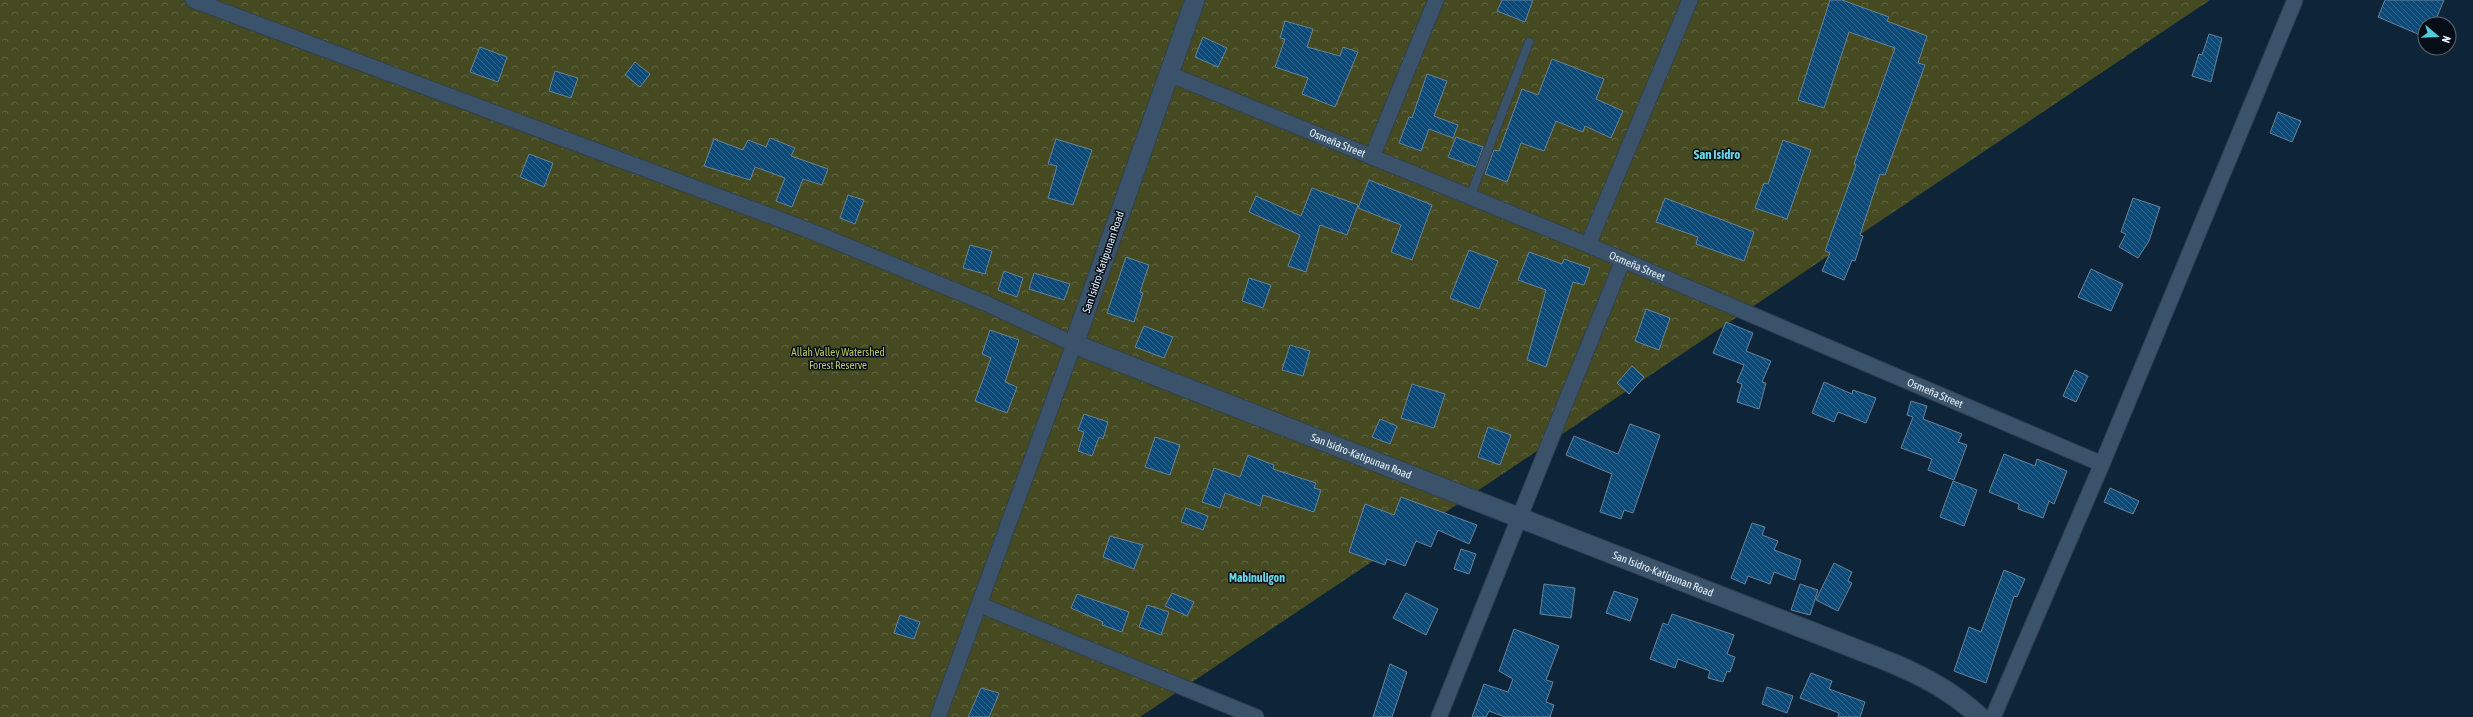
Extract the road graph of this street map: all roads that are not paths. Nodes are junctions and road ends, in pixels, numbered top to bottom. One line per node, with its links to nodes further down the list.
1 (193, 0): 12 (street)
2 (1195, 0): 7 (street, San Isidro-Katipunan Road)
3 (1436, 0): 8 (street)
4 (1690, 0): 10 (street)
5 (2295, 0): 13 (street)
6 (1529, 42): 9 (lane)
7 (1169, 74): 8 (street, Osmeña Street); 12 (street, San Isidro-Katipunan Road)
8 (1372, 157): 9 (street, Osmeña Street)
9 (1470, 197): 10 (street, Osmeña Street)
10 (1588, 245): 11 (street, Osmeña Street)
11 (1623, 260): 13 (street, Osmeña Street); 14 (street)
12 (1074, 344): 14 (street, San Isidro-Katipunan Road); 15 (street)
13 (2102, 464): 20 (street)
14 (1519, 517): 18 (street); 19 (street, San Isidro-Katipunan Road)
15 (980, 605): 16 (street); 17 (street)
16 (938, 717)
17 (1256, 717)
18 (1439, 717)
19 (1980, 717)
20 (1993, 717)

